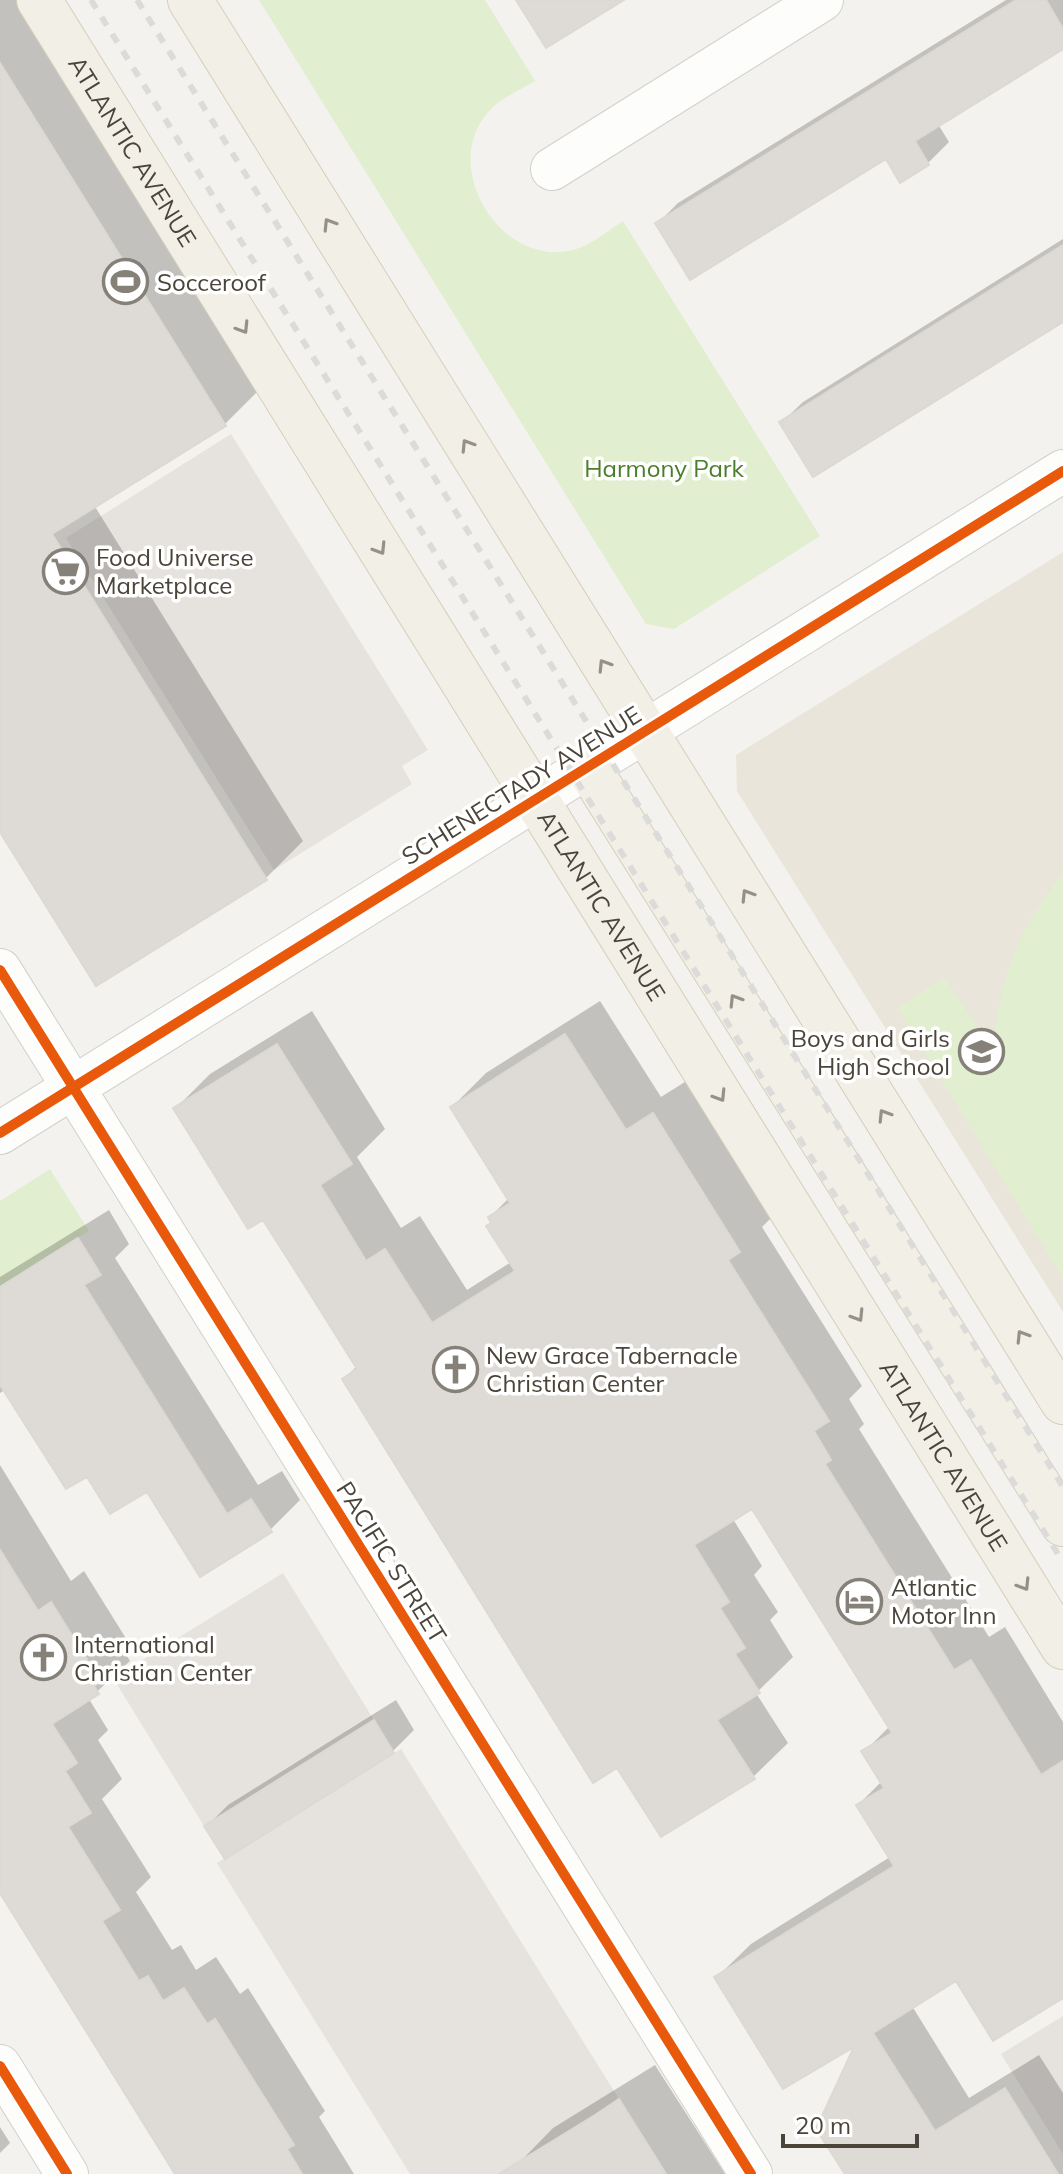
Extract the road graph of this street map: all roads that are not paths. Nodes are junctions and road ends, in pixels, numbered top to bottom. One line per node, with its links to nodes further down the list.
1 (39, 0): 8 (main road, ATLANTIC AVENUE, one-way to 8)
2 (190, 0): 6 (main road, one-way to 2)
3 (822, 0): 4 (street)
4 (552, 169)
5 (1063, 471): 6 (street, SCHENECTADY AVENUE)
6 (646, 731): 7 (street, SCHENECTADY AVENUE); 14 (main road, one-way to 6)
7 (588, 767): 8 (street, SCHENECTADY AVENUE); 12 (main road, one-way to 7)
8 (536, 799): 10 (main road, ATLANTIC AVENUE); 11 (street, SCHENECTADY AVENUE)
9 (0, 970): 11 (street, PACIFIC STREET)
10 (665, 1006): 12 (main road); 16 (main road, ATLANTIC AVENUE, one-way to 16)
11 (73, 1087): 13 (street, SCHENECTADY AVENUE); 19 (street, PACIFIC STREET)
12 (806, 1114): 15 (main road)
13 (0, 1133)
14 (1063, 1402)
15 (1063, 1524)
16 (1063, 1647)
17 (0, 2066): 18 (street)
18 (67, 2174)
19 (751, 2174)

